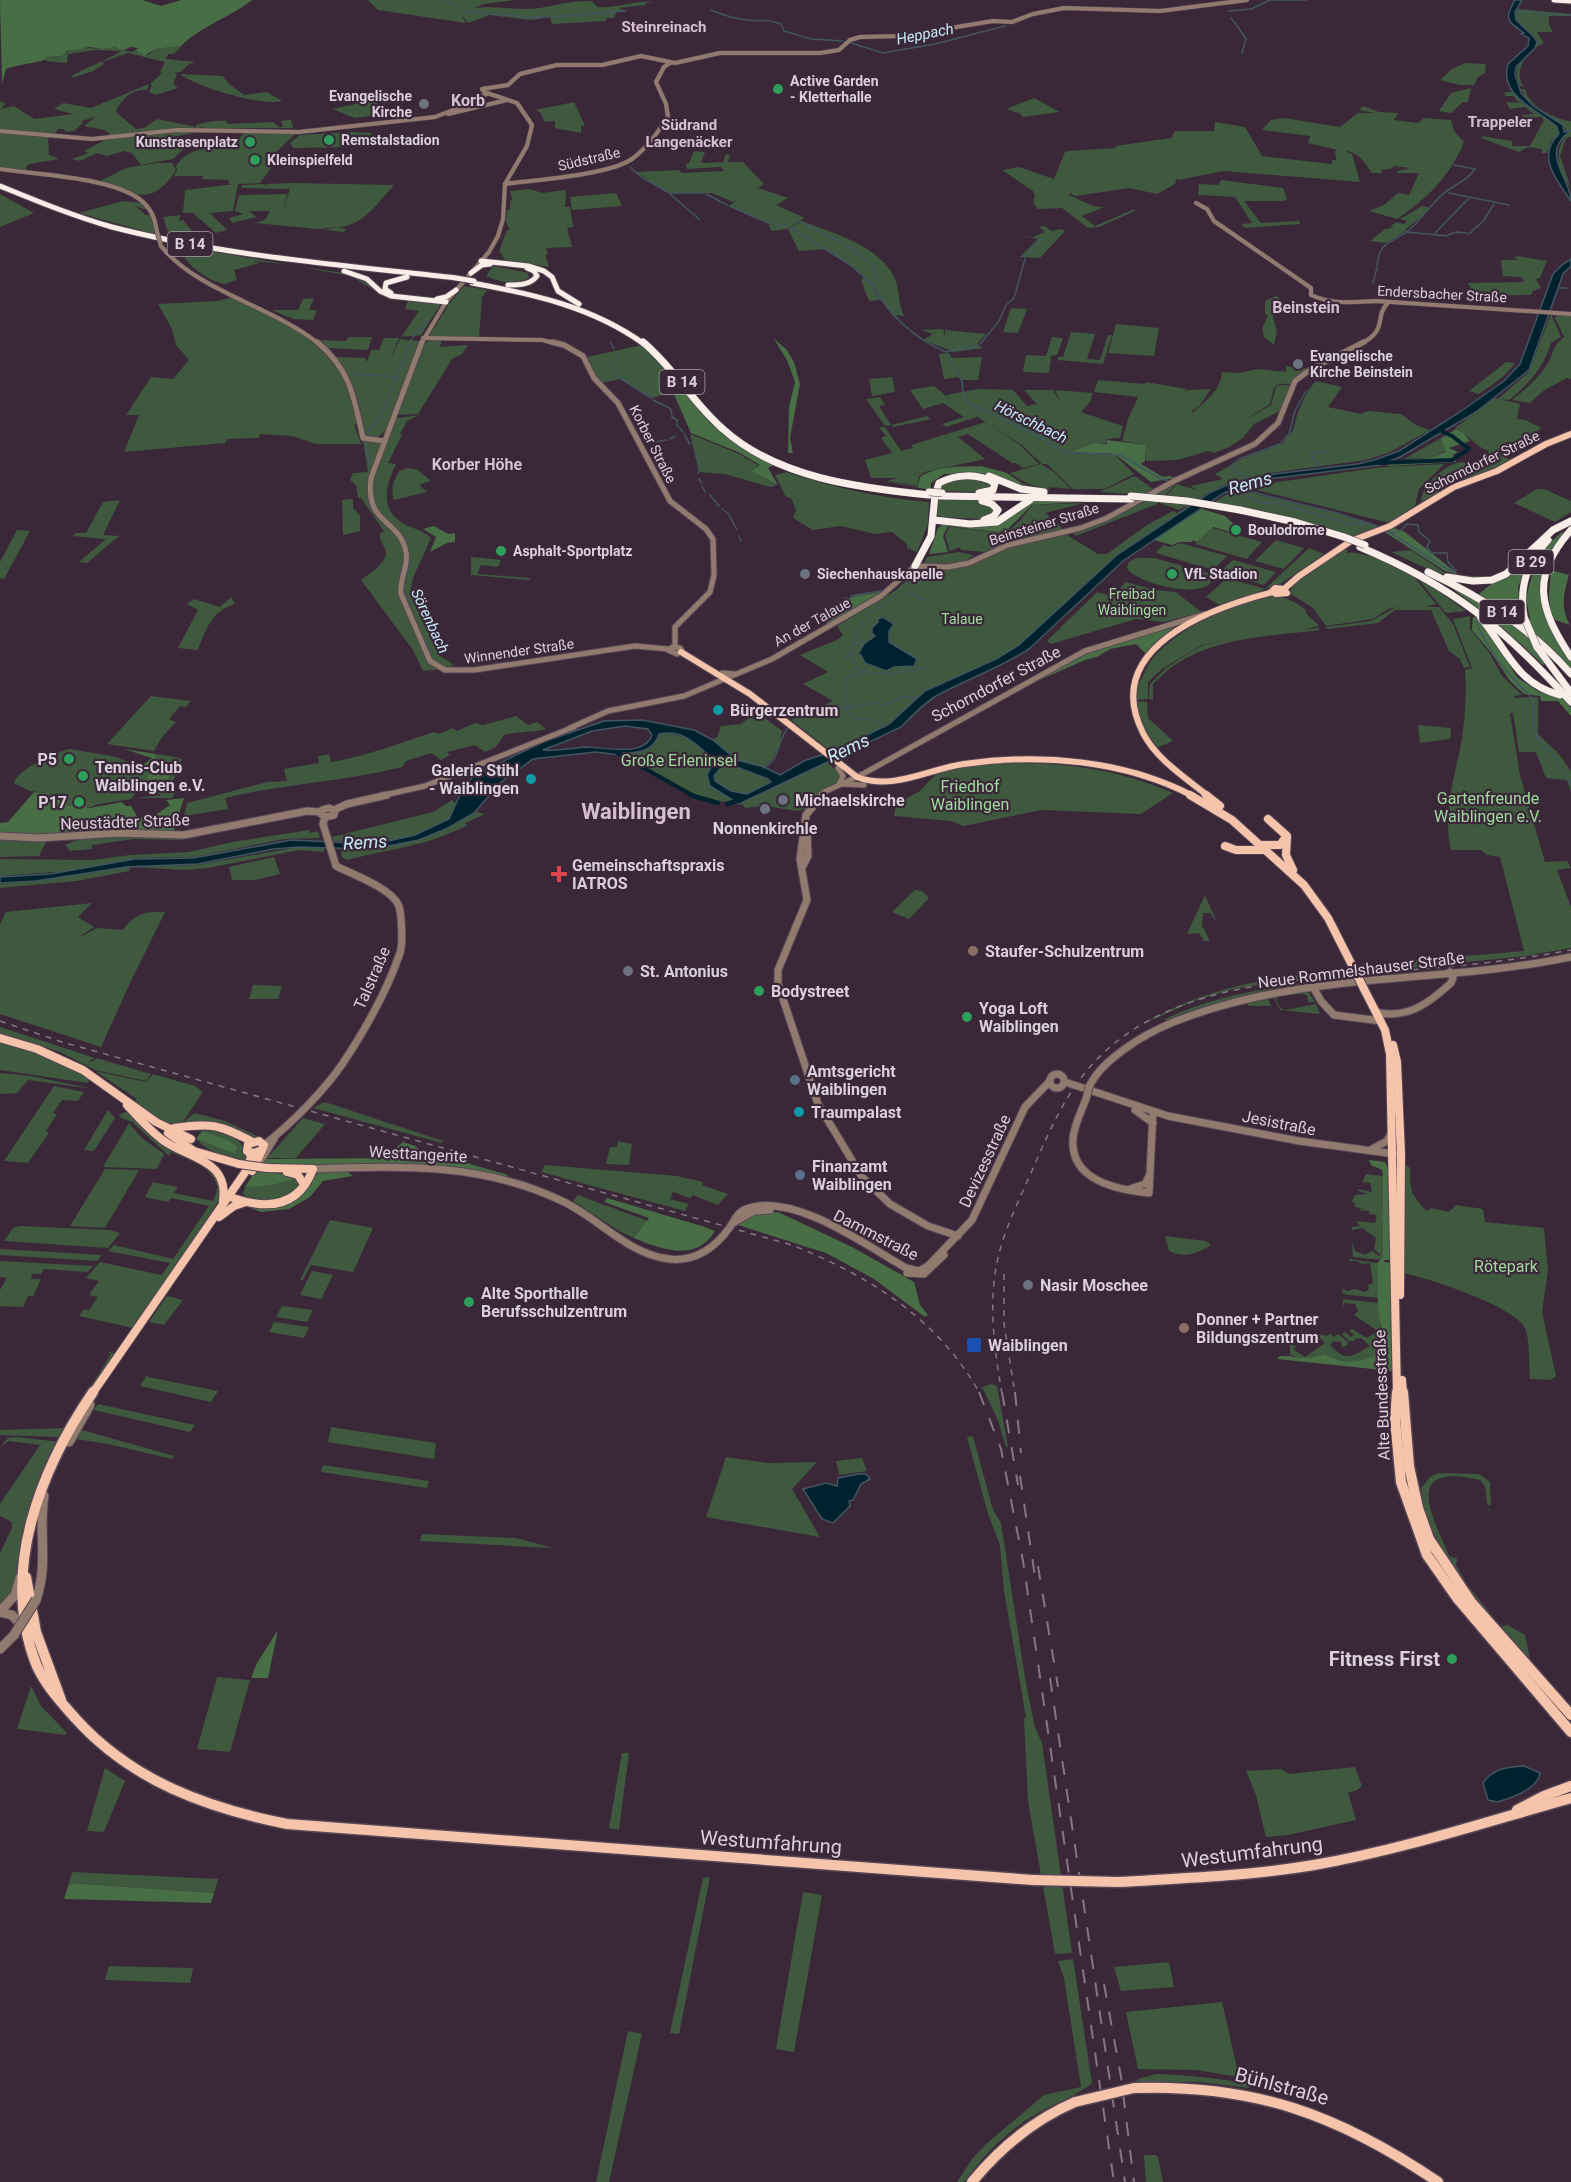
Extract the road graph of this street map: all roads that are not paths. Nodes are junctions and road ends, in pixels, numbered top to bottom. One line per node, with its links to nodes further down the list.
1 (1247, 0): 4 (street)
2 (1554, 0): 3 (highway)
3 (1571, 1)
4 (670, 63): 5 (street); 10 (street, Südstraße)
5 (488, 93): 6 (street); 7 (street)
6 (507, 100): 7 (street); 10 (street)
7 (451, 113): 8 (street)
8 (0, 131)
9 (0, 169): 29 (street, bridge)
10 (505, 184): 13 (street)
11 (0, 187): 15 (highway, B 14); 18 (highway, B 14)
12 (1196, 203): 24 (street, Endersbacher Straße)
13 (480, 262): 14 (highway); 16 (street); 25 (highway)
14 (492, 264): 16 (highway); 20 (highway)
15 (326, 267): 17 (highway, B 14); 23 (highway)
16 (471, 273): 21 (street)
17 (425, 278): 18 (highway, B 14); 22 (highway)
18 (455, 280): 19 (highway, B 14, bridge)
19 (473, 282): 20 (highway, B 14); 30 (highway, B 14)
20 (493, 284): 25 (highway, B 14)
21 (456, 290): 22 (highway); 23 (street)
22 (435, 299): 23 (highway)
23 (446, 301): 27 (street)
24 (1387, 303): 26 (street, Endersbacher Straße); 43 (street, Beinsteiner Straße)
25 (585, 308): 30 (highway, B 14)
26 (1571, 314)
27 (423, 338): 29 (street); 52 (street, Korber Straße)
28 (1571, 434): 40 (main road, Schorndorfer Straße)
29 (384, 441): 52 (street, Winnender Straße)
30 (937, 495): 31 (highway); 32 (highway); 32 (highway); 33 (highway, B 14); 35 (highway)
31 (1062, 495): 32 (highway, B 14); 34 (highway, B 14)
32 (964, 496): 35 (highway)
33 (1048, 498): 34 (highway, B 14); 37 (highway, B 14)
34 (1131, 498): 40 (highway, B 14, bridge)
35 (934, 519): 37 (highway, B 14); 39 (highway)
36 (1571, 521): 44 (highway); 59 (highway, B 29, bridge)
37 (946, 522): 39 (highway)
38 (1570, 531): 50 (highway, B 29)
39 (932, 533): 42 (highway)
40 (1340, 543): 41 (highway, B 14, bridge); 47 (main road, Schorndorfer Straße)
41 (1363, 546): 44 (highway, B 14); 46 (highway, B 14)
42 (917, 563): 43 (street); 45 (street, An der Talaue)
43 (929, 568): 45 (street)
44 (1420, 568): 55 (highway, B 14)
45 (906, 576): 54 (street, An der Talaue)
46 (1462, 599): 60 (highway); 62 (highway, B 14)
47 (1214, 611): 48 (main road, Schorndorfer Straße); 49 (street, Schorndorfer Straße)
48 (1183, 626): 49 (street, Schorndorfer Straße); 69 (main road)
49 (1160, 628): 66 (street, Schorndorfer Straße)
50 (1552, 628): 51 (highway); 53 (highway, B 29)
51 (1571, 646)
52 (676, 650): 56 (main road, Alte Bundesstraße)
53 (1571, 657)
54 (741, 673): 56 (street, An der Talaue); 56 (street); 57 (street)
55 (1571, 674)
56 (725, 677): 57 (main road, Alte Bundesstraße); 58 (street, An der Talaue); 63 (street, An der Talaue)
57 (738, 687): 58 (street); 65 (main road, Alte Bundesstraße)
58 (711, 689): 64 (street, An der Talaue)
59 (1571, 693)
60 (1560, 695)
61 (616, 701): 63 (street)
62 (1571, 702)
63 (629, 706): 64 (street, An der Talaue)
64 (610, 712): 75 (street, Neustädter Straße)
65 (840, 767): 66 (street); 68 (main road, Alte Bundesstraße); 71 (street)
66 (870, 770): 68 (street, Schorndorfer Straße); 70 (street)
67 (924, 774): 70 (main road, Alte Bundesstraße); 72 (main road, Alte Bundesstraße); 73 (main road, Alte Bundesstraße)
68 (854, 778): 70 (main road, Alte Bundesstraße); 71 (street, Schorndorfer Straße); 72 (main road, Alte Bundesstraße)
69 (1188, 780): 73 (main road); 77 (main road)
70 (874, 783)
71 (840, 784): 72 (street); 74 (street, Schorndorfer Straße)
72 (864, 785)
73 (1187, 793): 77 (main road, Alte Bundesstraße)
74 (814, 802): 83 (street); 84 (street)
75 (323, 814): 78 (street, Neustädter Straße); 96 (street, Talstraße)
76 (1268, 819): 79 (main road)
77 (1232, 820): 80 (main road, Alte Bundesstraße)
78 (0, 836)
79 (1287, 836): 80 (main road); 86 (main road)
80 (1260, 845): 82 (main road); 82 (main road); 86 (main road, Alte Bundesstraße)
81 (1225, 846): 82 (main road)
82 (1250, 849)
83 (800, 853): 84 (street); 85 (street)
84 (808, 856): 85 (street)
85 (803, 866): 121 (street)
86 (1296, 876): 91 (main road, Alte Bundesstraße, bridge)
87 (1571, 957): 88 (street, Neue Rommelshauser Straße)
88 (1450, 972): 89 (street, Neue Rommelshauser Straße); 90 (street)
89 (1313, 987): 91 (street); 115 (street, Neue Rommelshauser Straße, bridge)
90 (1398, 1015): 91 (street); 91 (street)
91 (1381, 1018): 102 (main road, Alte Bundesstraße); 108 (main road, Alte Bundesstraße)
92 (0, 1038): 94 (main road)
93 (1057, 1084): 95 (street, Jesistraße); 97 (street, Jesistraße); 121 (street, Devizesstraße)
94 (107, 1086): 99 (main road); 100 (main road)
95 (1133, 1109): 97 (street, Jesistraße); 98 (street)
96 (300, 1112): 103 (street); 105 (street)
97 (1153, 1112): 98 (street); 106 (street, Jesistraße)
98 (1153, 1123): 112 (street)
99 (145, 1124): 107 (main road); 119 (main road)
100 (172, 1128): 101 (main road); 104 (main road)
101 (183, 1128): 104 (main road); 105 (main road)
102 (1392, 1132): 106 (street); 108 (main road, Alte Bundesstraße)
103 (278, 1135): 105 (street); 109 (street)
104 (190, 1139): 105 (main road); 107 (main road)
105 (255, 1146): 109 (main road); 116 (main road)
106 (1366, 1150): 108 (street, Jesistraße)
107 (205, 1154): 110 (main road, bridge)
108 (1396, 1154): 124 (main road, Alte Bundesstraße)
109 (256, 1165): 114 (main road)
110 (268, 1169): 111 (main road, Westtangente); 113 (main road)
111 (310, 1169): 113 (main road); 117 (main road); 122 (street, Westtangente)
112 (1151, 1171): 115 (street); 115 (street, Neue Rommelshauser Straße)
113 (303, 1183): 117 (main road)
114 (241, 1188): 116 (main road); 118 (main road)
115 (1126, 1190)
116 (232, 1196): 118 (main road); 119 (main road); 120 (main road)
117 (293, 1198): 118 (main road)
118 (247, 1202): 120 (main road)
119 (221, 1207): 123 (main road)
120 (219, 1217): 123 (main road)
121 (958, 1236): 122 (street, Dammstraße)
122 (691, 1258)
123 (175, 1275): 125 (main road)
124 (1399, 1386): 133 (main road, Alte Bundesstraße); 134 (main road, Alte Bundesstraße)
125 (92, 1394): 126 (main road); 131 (street, bridge)
126 (22, 1566): 127 (main road, Westumfahrung); 128 (street); 129 (main road, Westumfahrung)
127 (22, 1605): 128 (street); 129 (street); 130 (main road, Westumfahrung)
128 (1, 1609): 130 (street)
129 (32, 1617): 132 (main road, Westumfahrung)
130 (26, 1629): 132 (main road, Westumfahrung)
131 (0, 1649)
132 (61, 1700): 137 (main road, Westumfahrung, bridge)
133 (1571, 1715)
134 (1571, 1732)
135 (1571, 1786): 137 (main road, Westumfahrung)
136 (1571, 1798): 137 (main road, Westumfahrung)
137 (1511, 1813)
138 (1134, 2088): 139 (main road, bridge); 140 (main road, Bühlstraße)
139 (972, 2182)
140 (1438, 2182)

